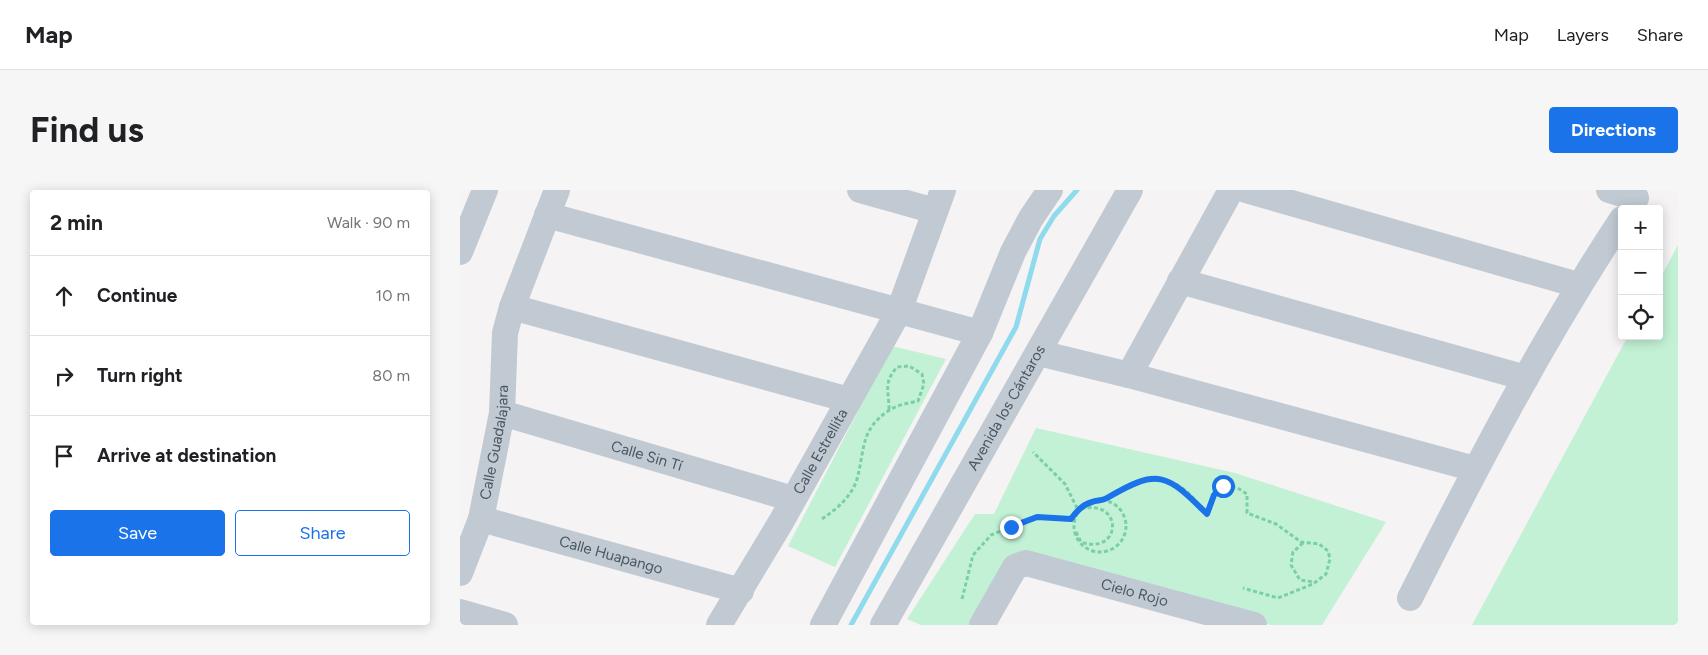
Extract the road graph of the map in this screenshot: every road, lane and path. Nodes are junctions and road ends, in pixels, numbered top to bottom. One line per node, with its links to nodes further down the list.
1 (485, 190): 12 (street)
2 (558, 190): 11 (street, Calle Guadalajara)
3 (860, 190): 9 (street)
4 (1050, 190): 17 (street)
5 (1130, 190): 18 (street, Avenida los Cántaros)
6 (1231, 190): 13 (street)
7 (1246, 190): 14 (street)
8 (1609, 190): 10 (street)
9 (939, 200): 16 (street, Calle Estrellita)
10 (1631, 204): 14 (street)
11 (547, 215): 15 (street, Calle Guadalajara); 16 (street)
12 (460, 252)
13 (1180, 282): 19 (street); 20 (street)
14 (1578, 285): 20 (street)
15 (512, 307): 21 (street); 23 (street, Calle Guadalajara)
16 (899, 311): 17 (street); 21 (street, Calle Estrellita)
17 (980, 333): 43 (street)
18 (1039, 354): 19 (street); 40 (street, Avenida los Cántaros)
19 (1129, 375): 25 (street)
20 (1526, 378): 25 (street)
21 (849, 400): 26 (street, Calle Estrellita)
22 (889, 410): 22 (path); 30 (path)
23 (502, 413): 26 (street, Calle Sin Tí); 29 (street, Calle Guadalajara)
24 (1033, 452): 28 (path)
25 (1475, 468): 37 (street)
26 (793, 499): 36 (street, Calle Estrellita)
27 (1104, 500): 28 (path); 31 (path); 32 (path)
28 (1078, 510): 31 (path); 31 (path); 38 (path)
29 (481, 519): 33 (street, Calle Guadalajara); 36 (street, Calle Huapango)
30 (822, 519)
31 (1074, 522)
32 (1304, 542): 34 (path); 34 (path)
33 (460, 573)
34 (1315, 582): 35 (path)
35 (1243, 588)
36 (741, 591): 42 (street, Calle Estrellita)
37 (1410, 598)
38 (962, 599)
39 (460, 612): 41 (street)
40 (892, 622)
41 (505, 625)
42 (719, 625)
43 (823, 625)
44 (982, 625): 45 (street, Cielo Rojo)
45 (1254, 625)

